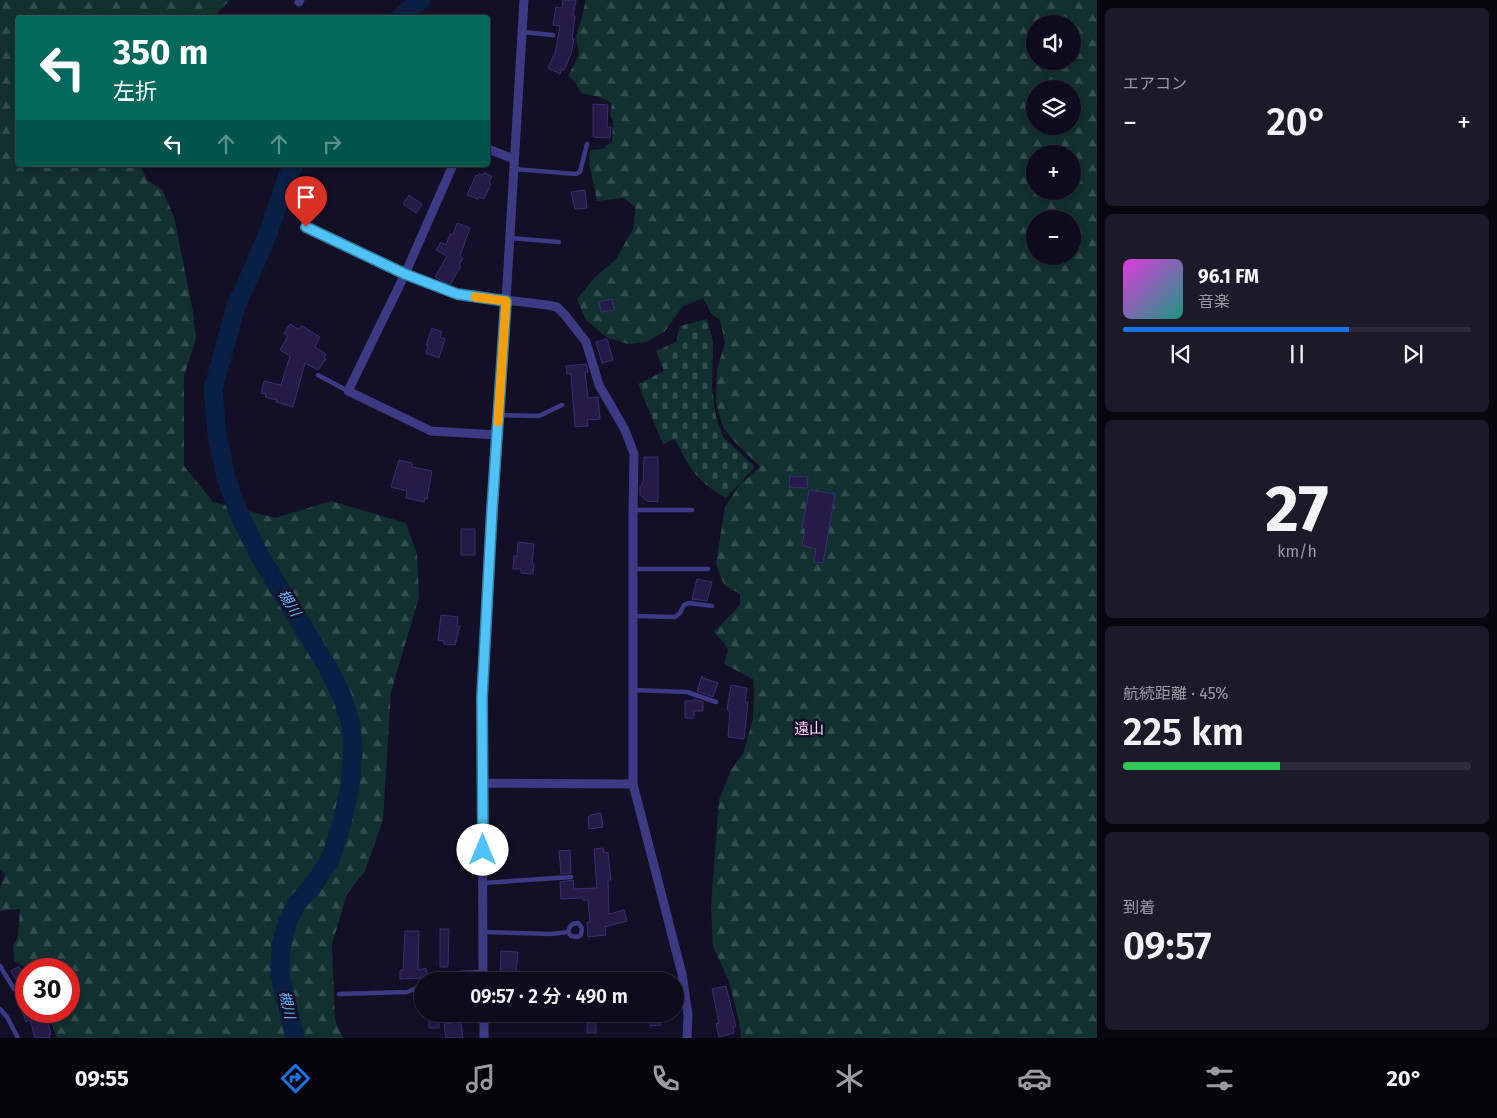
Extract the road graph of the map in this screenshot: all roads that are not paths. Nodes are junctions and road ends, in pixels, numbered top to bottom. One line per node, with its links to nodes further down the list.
1 (524, 0): 2 (street)
2 (522, 32): 3 (lane); 6 (street)
3 (553, 36)
4 (588, 144): 8 (lane)
5 (490, 149): 6 (street)
6 (514, 159): 8 (street)
7 (452, 167): 12 (street)
8 (514, 169): 10 (street)
9 (306, 227): 12 (street)
10 (510, 238): 11 (lane); 13 (street)
11 (559, 242)
12 (405, 274): 13 (street); 15 (street)
13 (506, 301): 17 (street); 19 (street)
14 (318, 375): 15 (lane)
15 (348, 391): 18 (street)
16 (562, 405): 17 (lane)
17 (498, 414): 18 (street)
18 (497, 435): 27 (street)
19 (633, 510): 20 (lane); 22 (street)
20 (692, 510)
21 (708, 568): 22 (lane)
22 (633, 569): 24 (street)
23 (712, 606): 24 (lane)
24 (633, 616): 25 (street)
25 (633, 690): 26 (lane); 28 (street)
26 (716, 702)
27 (483, 783): 28 (street); 30 (street)
28 (633, 784): 42 (street)
29 (571, 877): 30 (lane)
30 (483, 883): 31 (street)
31 (484, 932): 32 (lane); 34 (street)
32 (568, 932)
33 (0, 966): 35 (lane)
34 (483, 972)
35 (14, 988)
36 (414, 989): 37 (lane)
37 (339, 994)
38 (0, 1009): 40 (lane)
39 (484, 1022): 41 (street)
40 (18, 1038)
41 (484, 1038)
42 (687, 1038)

